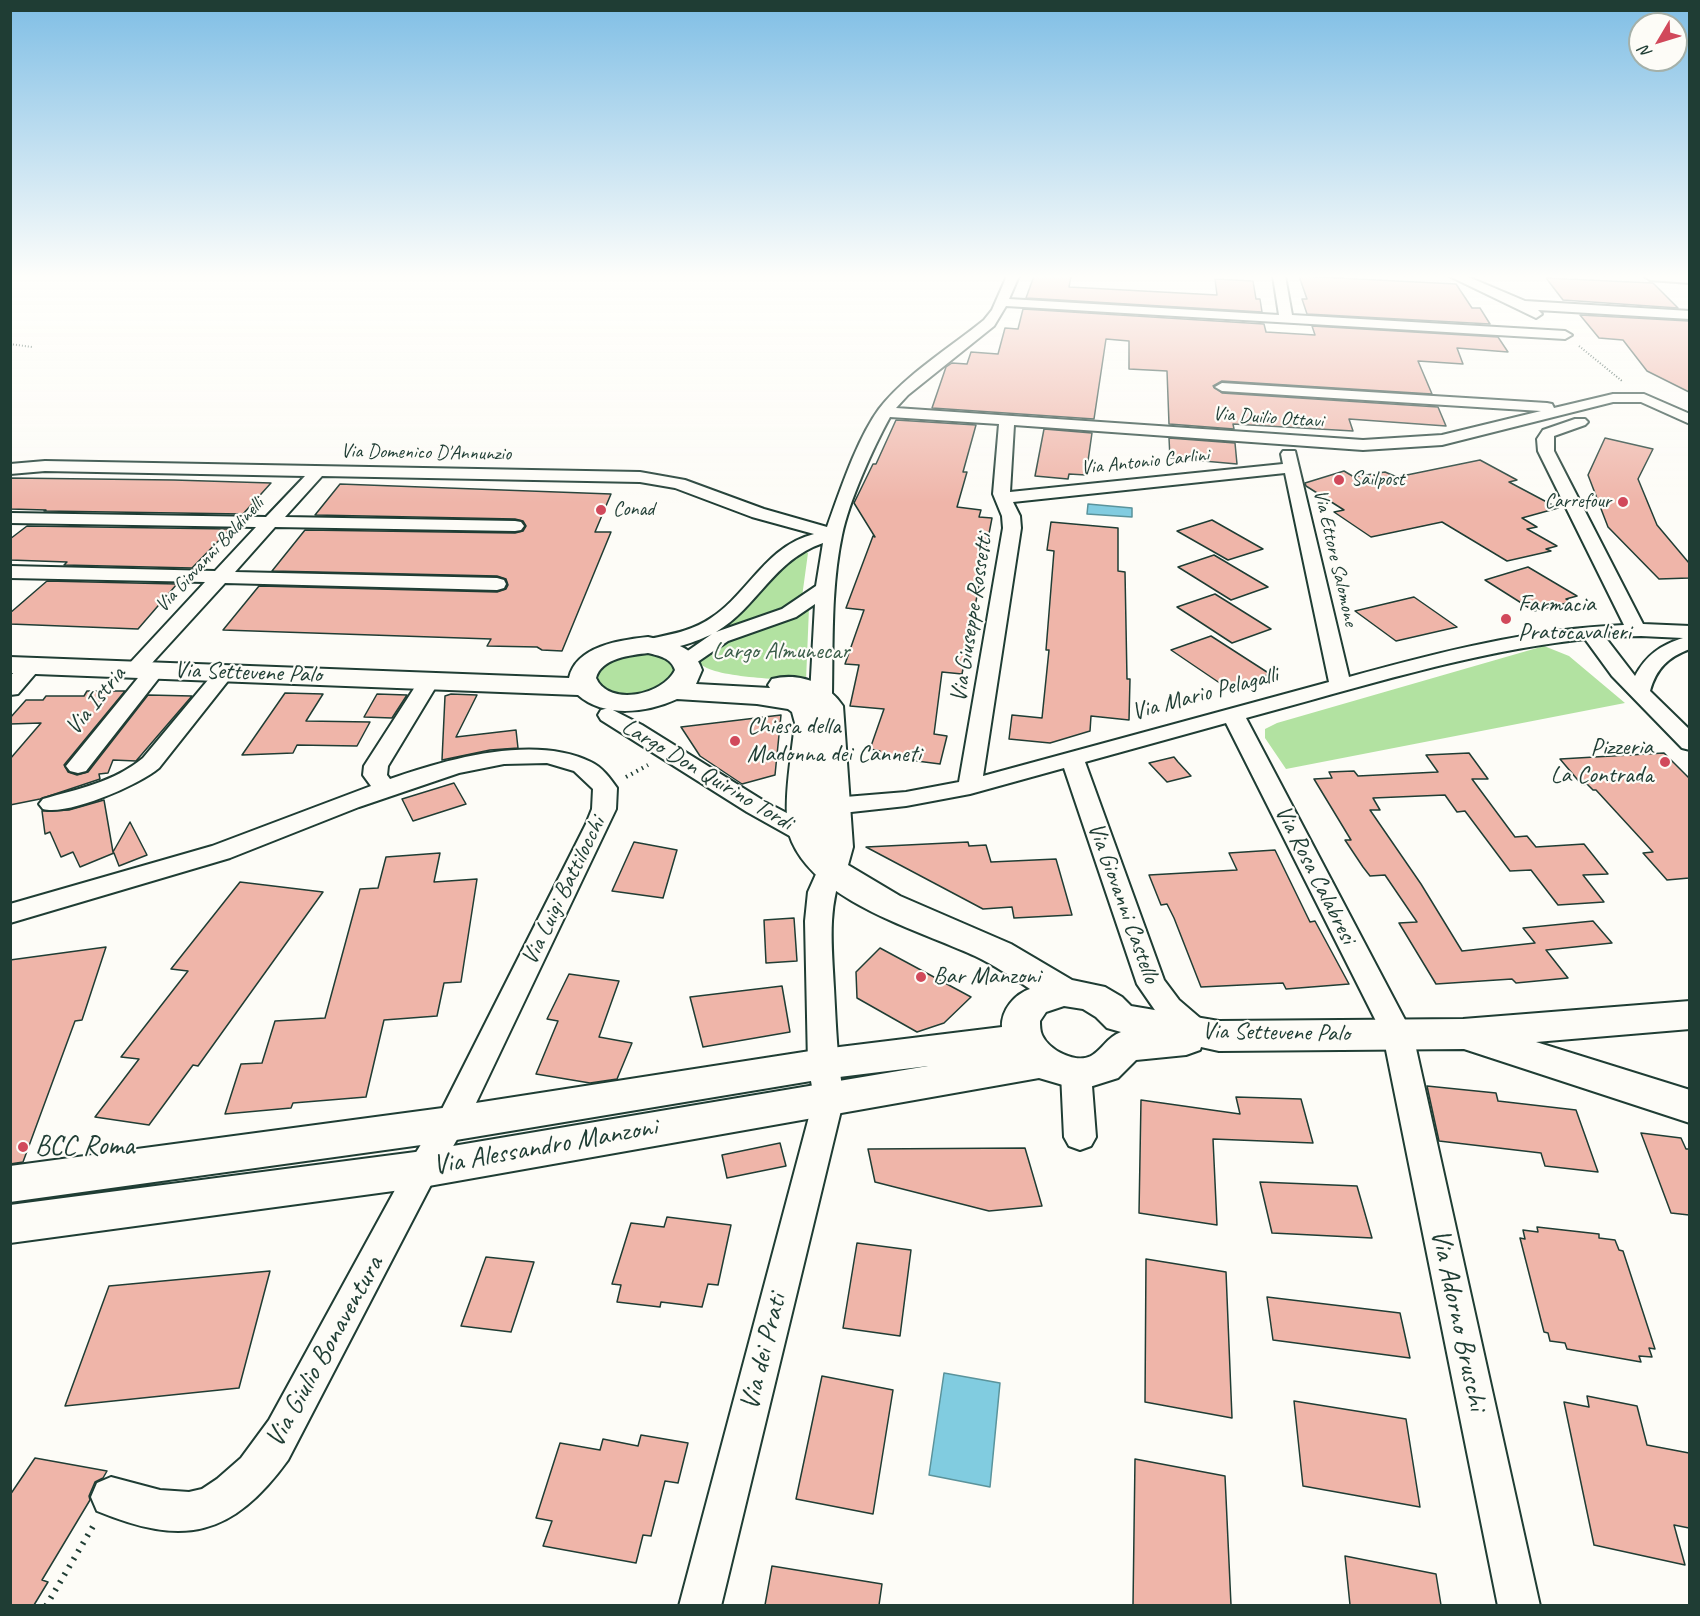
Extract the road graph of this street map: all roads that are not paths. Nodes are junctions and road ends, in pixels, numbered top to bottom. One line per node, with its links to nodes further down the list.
1 (954, 351): 4 (street)
2 (1222, 387): 3 (street)
3 (1573, 409): 5 (street, Via Duilio Ottavi); 7 (street, Via Duilio Ottavi); 20 (street)
4 (885, 412): 6 (street, Via Duilio Ottavi); 15 (street)
5 (1689, 420)
6 (1007, 422): 7 (street, Via Duilio Ottavi); 11 (street, Via Giuseppe Rossetti)
7 (1287, 440): 8 (street, Via Ettore Salomone)
8 (1291, 468): 11 (street, Via Antonio Carlini); 32 (street, Via Ettore Salomone)
9 (10, 469): 10 (street, Via Domenico D'Annunzio)
10 (318, 471): 13 (street, Via Giovanni Baldinelli); 15 (street, Via Domenico D'Annunzio)
11 (1002, 498): 42 (street, Via Giuseppe Rossetti)
12 (10, 518): 13 (street)
13 (271, 522): 14 (street); 17 (street, Via Giovanni Baldinelli)
14 (515, 526)
15 (833, 534): 19 (street); 24 (street)
16 (10, 572): 17 (street)
17 (219, 578): 18 (street); 27 (street, Via Giovanni Baldinelli)
18 (497, 584)
19 (825, 588): 29 (street); 36 (street)
20 (1636, 629): 21 (street, Via Mario Pelagalli); 22 (street, Via Mario Pelagalli)
21 (1590, 632): 32 (street, Via Mario Pelagalli); 35 (street)
22 (1689, 632)
23 (1689, 642): 35 (street)
24 (648, 645): 25 (street); 29 (street)
25 (595, 660): 31 (street, Via Settevene Palo); 33 (street)
26 (21, 666): 27 (street, Via Settevene Palo); 34 (street)
27 (146, 669): 28 (street, Via Settevene Palo); 41 (street, Via Istria)
28 (225, 672): 30 (street, Via Settevene Palo); 44 (street)
29 (683, 674): 33 (street); 36 (street); 46 (street)
30 (429, 680): 31 (street, Via Settevene Palo); 43 (street)
31 (485, 682): 33 (street, Via Settevene Palo)
32 (1340, 685): 38 (street, Via Mario Pelagalli)
33 (587, 687)
34 (10, 689)
35 (1639, 693): 39 (street)
36 (821, 695): 45 (street)
37 (609, 715): 46 (street, Largo Don Quirino Tordi)
38 (1233, 715): 40 (street, Via Mario Pelagalli); 54 (street, Via Rosa Calabresi)
39 (1689, 743)
40 (1072, 759): 42 (street, Via Mario Pelagalli); 52 (street, Via Giovanni Castello)
41 (78, 766)
42 (970, 787): 45 (street, Via Mario Pelagalli)
43 (385, 789): 48 (street, Via Luigi Battilocchi); 58 (street, Via Luigi Battilocchi)
44 (51, 804)
45 (833, 806): 47 (street)
46 (806, 834): 47 (street)
47 (830, 869): 49 (street); 56 (street, Via dei Prati)
48 (10, 914)
49 (1052, 995): 51 (street); 55 (street)
50 (1689, 1015): 53 (street, Via Settevene Palo)
51 (1123, 1032): 52 (street, Via Settevene Palo); 55 (street)
52 (1208, 1034): 54 (street, Via Settevene Palo)
53 (1463, 1034): 54 (street, Via Settevene Palo); 57 (street)
54 (1398, 1035): 65 (street, Via Adorno Bruschi)
55 (1046, 1058): 56 (street, Via Alessandro Manzoni); 59 (street)
56 (826, 1081): 58 (street, Via Alessandro Manzoni); 60 (street, Via Alessandro Manzoni); 64 (street, Via dei Prati)
57 (1689, 1107)
58 (450, 1124): 60 (street, Via Luigi Battilocchi); 61 (street, Via Alessandro Manzoni)
59 (1080, 1137)
60 (423, 1169): 62 (street, Via Alessandro Manzoni); 63 (street, Via Giulio Bonaventura)
61 (10, 1184)
62 (10, 1224)
63 (111, 1497)
64 (700, 1605)
65 (1519, 1605)

